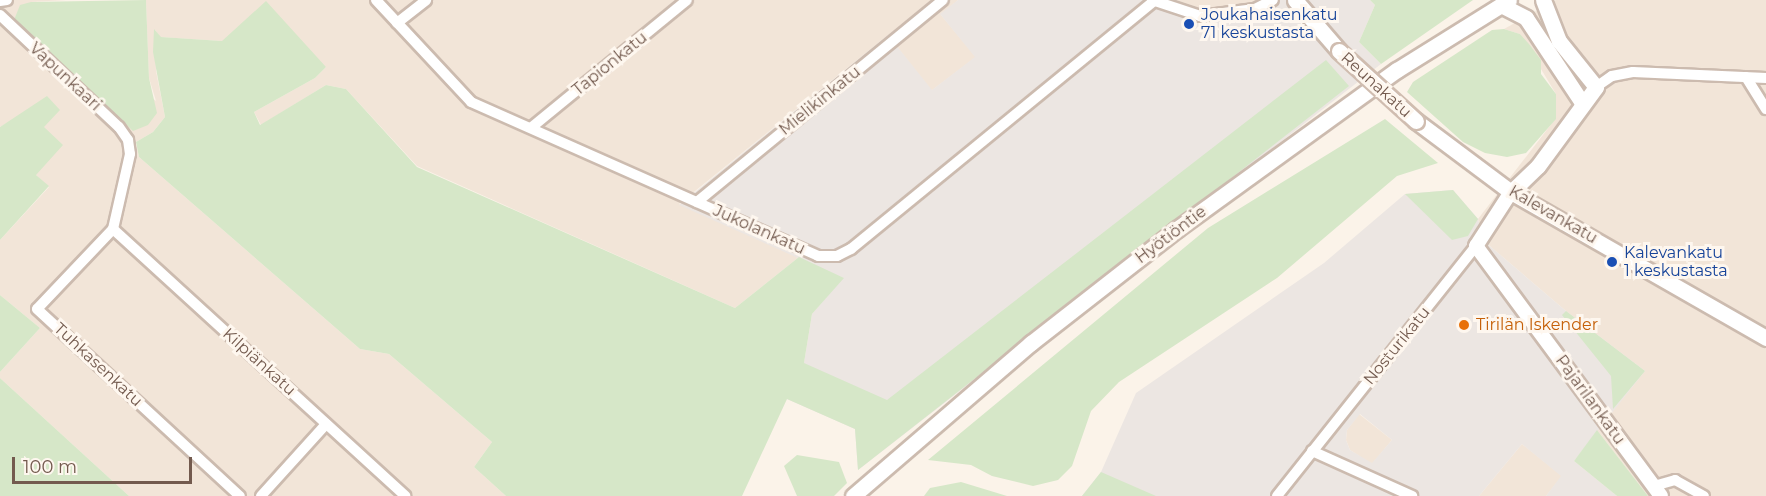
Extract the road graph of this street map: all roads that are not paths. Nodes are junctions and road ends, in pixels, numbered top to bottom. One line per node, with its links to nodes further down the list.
1 (7, 0): 10 (street)
2 (376, 0): 13 (street, Jukolankatu)
3 (426, 0): 13 (street)
4 (687, 0): 19 (street, Tapionkatu)
5 (943, 0): 22 (street, Mielikinkatu)
6 (1153, 0): 7 (street); 22 (street, Jukolankatu)
7 (1273, 0)
8 (1295, 0): 20 (main road, Reunakatu, bridge)
9 (1543, 0): 16 (main road)
10 (0, 1)
11 (1505, 2): 17 (main road); 29 (main road, Hyötiöntie)
12 (0, 15): 23 (street, Vapunkaari)
13 (397, 23): 19 (street, Jukolankatu)
14 (1746, 77): 15 (street); 16 (street); 18 (street)
15 (1766, 78)
16 (1596, 87): 17 (main road)
17 (1583, 104): 21 (main road)
18 (1766, 109)
19 (532, 127): 22 (street, Jukolankatu)
20 (1437, 139): 21 (main road, Kalevankatu)
21 (1511, 192): 24 (street, Nosturikatu); 25 (main road, Kalevankatu)
22 (697, 202)
23 (113, 229): 26 (street, Kilpiänkatu); 30 (street, Tuhkasenkatu)
24 (1476, 246): 27 (street, Nosturikatu); 28 (street, Pajarilankatu)
25 (1766, 338)
26 (326, 424): 31 (street); 32 (street, Kilpiänkatu)
27 (1312, 451): 33 (street, Nosturikatu); 34 (street)
28 (1658, 491): 35 (street)
29 (857, 495)
30 (240, 496)
31 (261, 496)
32 (405, 496)
33 (1277, 496)
34 (1412, 496)
35 (1704, 496)

